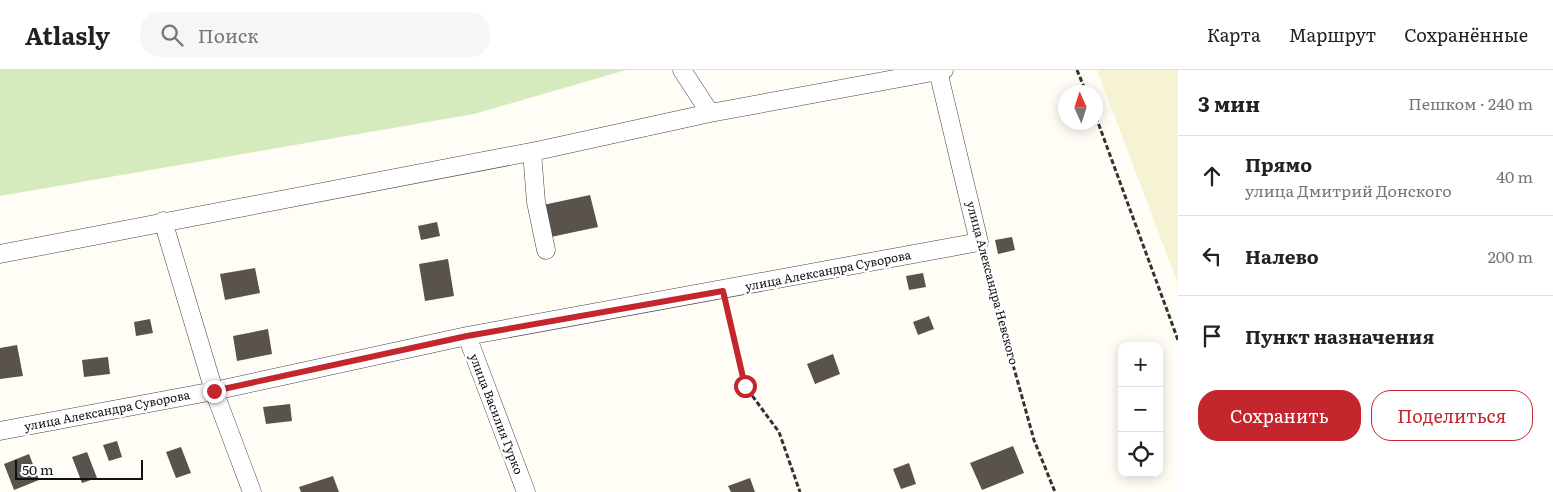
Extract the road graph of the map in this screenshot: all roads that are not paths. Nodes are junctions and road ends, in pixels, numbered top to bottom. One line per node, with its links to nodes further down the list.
1 (682, 70): 3 (street)
2 (941, 71): 3 (street); 6 (street, улица Александра Невского)
3 (710, 113): 4 (street)
4 (532, 152): 5 (street); 7 (street)
5 (163, 222): 8 (street); 10 (street)
6 (979, 242): 9 (street, улица Александра Суворова)
7 (546, 250)
8 (0, 254)
9 (467, 336): 10 (street, улица Александра Суворова); 13 (street, улица Василия Гурко)
10 (214, 391): 11 (street, улица Александра Суворова); 12 (street)
11 (0, 431)
12 (252, 492)
13 (526, 492)

